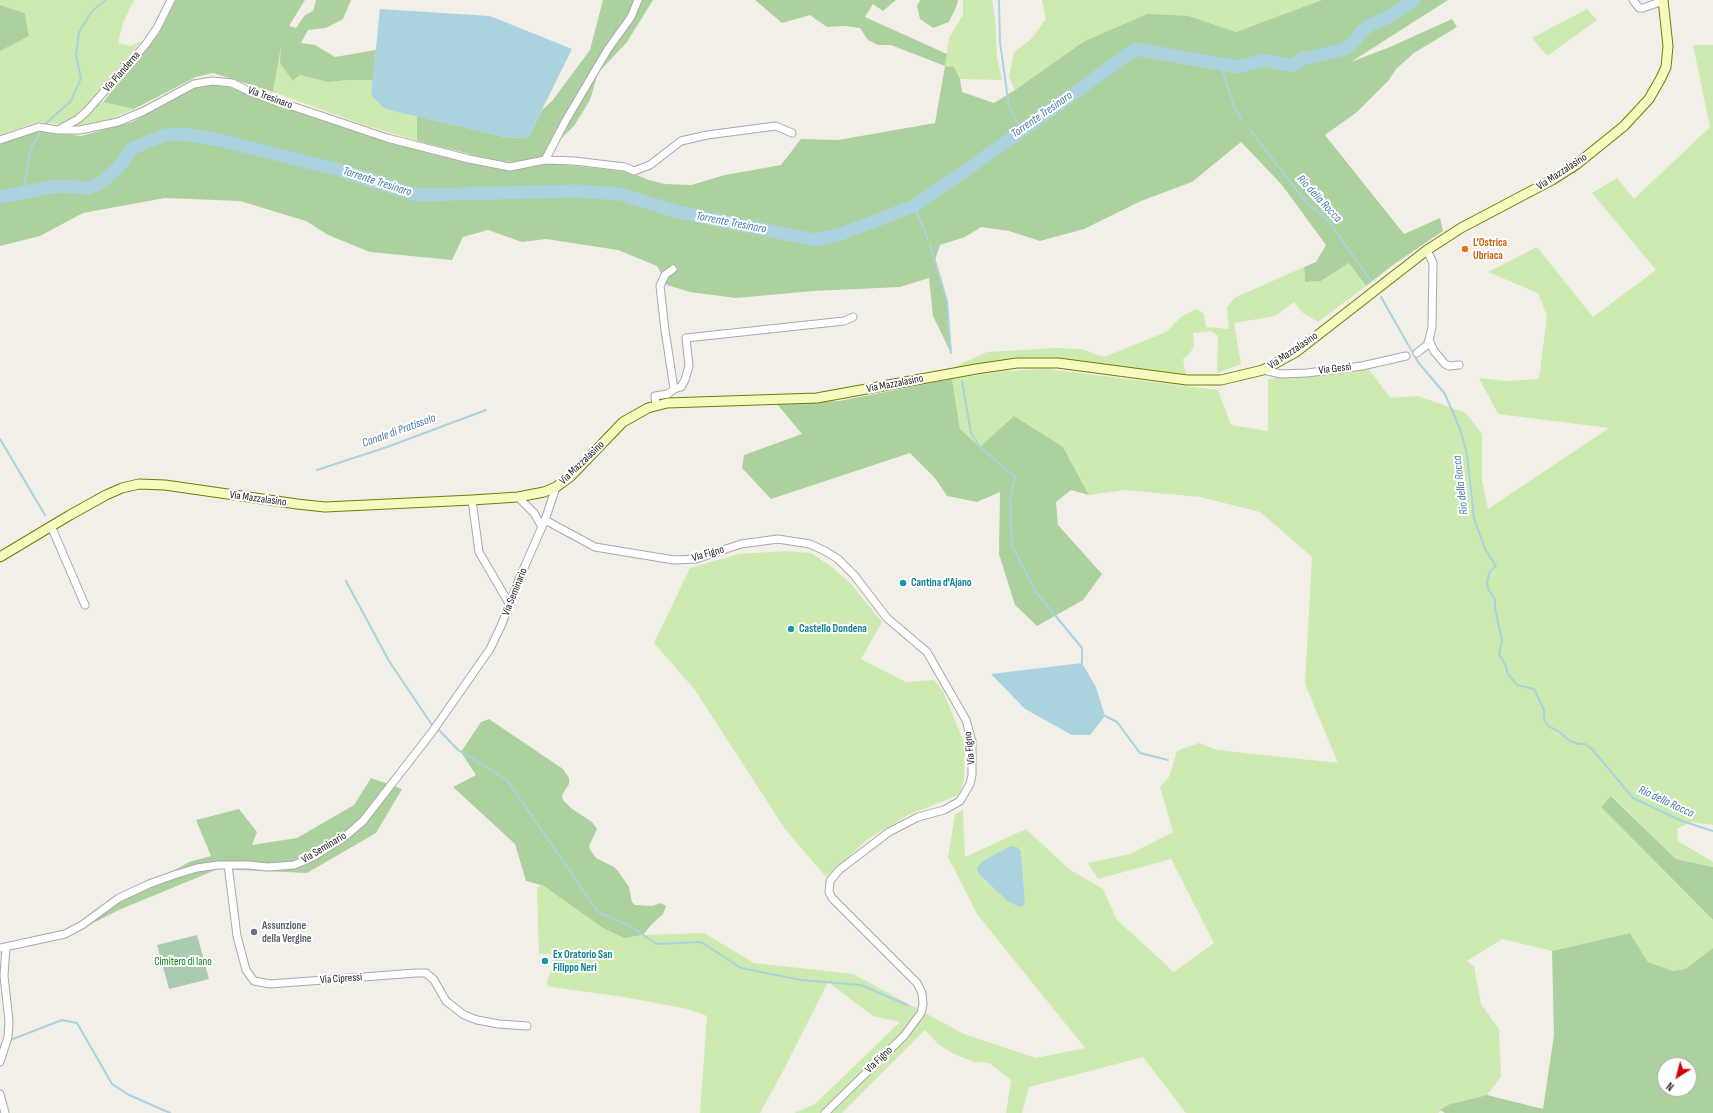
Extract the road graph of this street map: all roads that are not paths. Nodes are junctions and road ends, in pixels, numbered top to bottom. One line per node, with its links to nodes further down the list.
1 (171, 0): 5 (street, Via Pianderna)
2 (638, 0): 8 (street)
3 (1633, 0): 4 (street)
4 (1663, 1): 9 (main road, Via Mazzalasino)
5 (58, 130): 7 (street, Via Tresinaro); 8 (street, Via Tresinaro)
6 (792, 132): 8 (street, Via Tresinaro)
7 (0, 140)
8 (545, 160)
9 (1427, 250): 12 (street); 16 (main road, Via Mazzalasino)
10 (673, 269): 17 (street)
11 (853, 317): 17 (street)
12 (1429, 340): 13 (street); 15 (street)
13 (1418, 353)
14 (1406, 356): 16 (street, Via Gessi)
15 (1460, 365)
16 (1263, 370): 18 (main road, Via Mazzalasino)
17 (674, 389): 18 (street)
18 (656, 406): 19 (main road, Via Mazzalasino)
19 (556, 487): 20 (main road, Via Mazzalasino); 22 (street, Via Seminario)
20 (518, 497): 21 (main road, Via Mazzalasino); 22 (street)
21 (472, 500): 23 (main road, Via Mazzalasino); 26 (street)
22 (544, 523): 26 (street, Via Seminario); 33 (street, Via Figno)
23 (51, 526): 24 (main road, Via Mazzalasino); 25 (street)
24 (0, 558)
25 (84, 605)
26 (510, 605): 27 (street, Via Seminario)
27 (228, 865): 28 (street, Via Seminario); 29 (street, Via Cipressi)
28 (3, 948): 30 (street)
29 (527, 1026)
30 (0, 1062)
31 (0, 1094): 32 (street)
32 (5, 1113)
33 (825, 1113)

